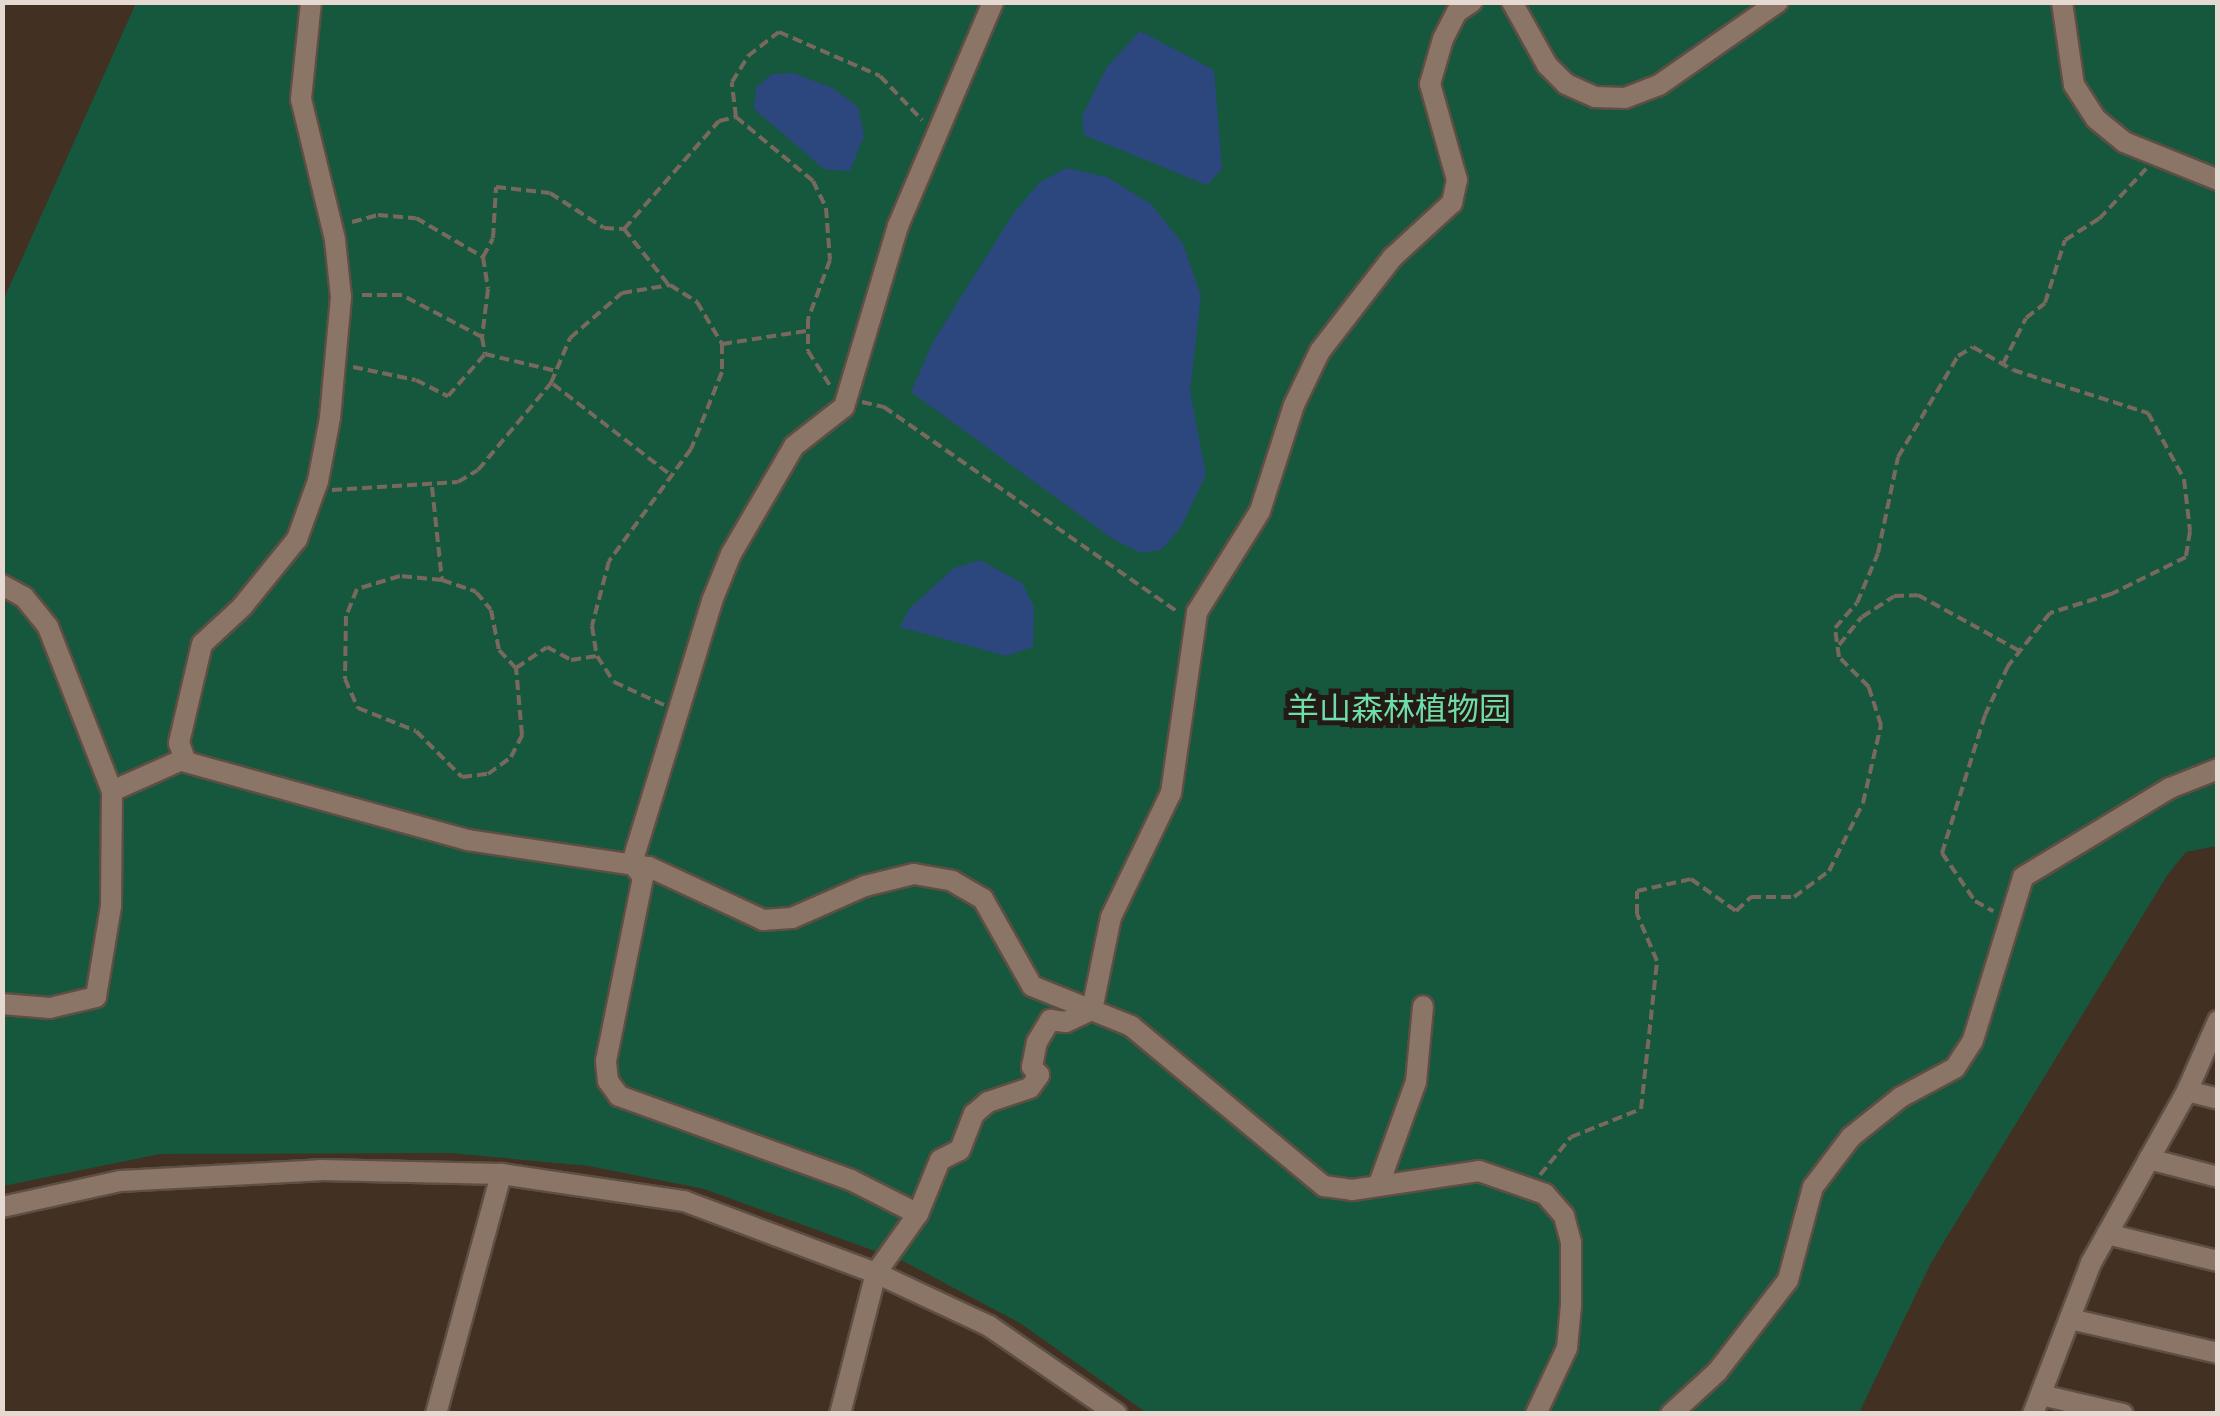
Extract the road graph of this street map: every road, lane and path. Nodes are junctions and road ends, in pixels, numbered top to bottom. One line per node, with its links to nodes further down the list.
1 (311, 2): 11 (street)
2 (992, 2): 8 (street)
3 (1472, 2): 30 (street)
4 (1512, 2): 5 (street)
5 (1778, 2)
6 (2062, 2): 9 (street)
7 (736, 118): 8 (path); 12 (path); 16 (path)
8 (941, 127): 24 (street)
9 (2157, 158): 10 (street); 21 (path)
10 (2218, 180)
11 (332, 227): 13 (path); 15 (street)
12 (624, 229): 13 (path); 14 (path)
13 (483, 257): 17 (path)
14 (670, 285): 18 (path); 22 (path)
15 (341, 297): 17 (path); 20 (street)
16 (808, 331): 18 (path); 24 (path)
17 (482, 337): 19 (path)
18 (722, 344): 25 (path)
19 (484, 354): 20 (path); 22 (path)
20 (338, 364): 27 (street)
21 (2003, 364): 31 (path); 32 (path)
22 (556, 371): 23 (path)
23 (552, 383): 25 (path); 26 (path)
24 (846, 403): 30 (path); 35 (street)
25 (672, 476): 33 (path)
26 (432, 487): 27 (path); 28 (path)
27 (315, 490): 36 (street)
28 (442, 580): 34 (path); 34 (path)
29 (2, 584): 38 (street)
30 (1195, 619): 43 (street)
31 (1838, 646): 32 (path); 51 (path)
32 (2020, 651): 40 (path)
33 (596, 656): 34 (path); 35 (path)
34 (516, 668)
35 (682, 712): 39 (street)
36 (184, 759): 38 (street); 39 (street)
37 (2218, 769): 40 (street)
38 (112, 792): 41 (street)
39 (632, 863): 43 (street); 53 (street)
40 (2006, 918): 64 (street)
41 (2, 1004)
42 (1423, 1006): 50 (street)
43 (1092, 1010): 50 (street); 53 (street)
44 (2218, 1021): 45 (street)
45 (2187, 1091): 46 (street); 47 (street)
46 (2218, 1099)
47 (2149, 1159): 49 (street); 54 (street)
48 (501, 1174): 52 (street); 56 (street); 60 (street)
49 (2218, 1177)
50 (1379, 1184): 51 (street)
51 (1531, 1186): 63 (street)
52 (2, 1207)
53 (918, 1214): 56 (street)
54 (2107, 1234): 55 (street); 57 (street)
55 (2218, 1261)
56 (876, 1274): 61 (street); 62 (street)
57 (2070, 1319): 58 (street); 59 (street)
58 (2218, 1354)
59 (2037, 1404): 65 (street)
60 (436, 1414)
61 (840, 1414)
62 (1117, 1414)
63 (1536, 1414)
64 (1671, 1414)
65 (2123, 1414)

